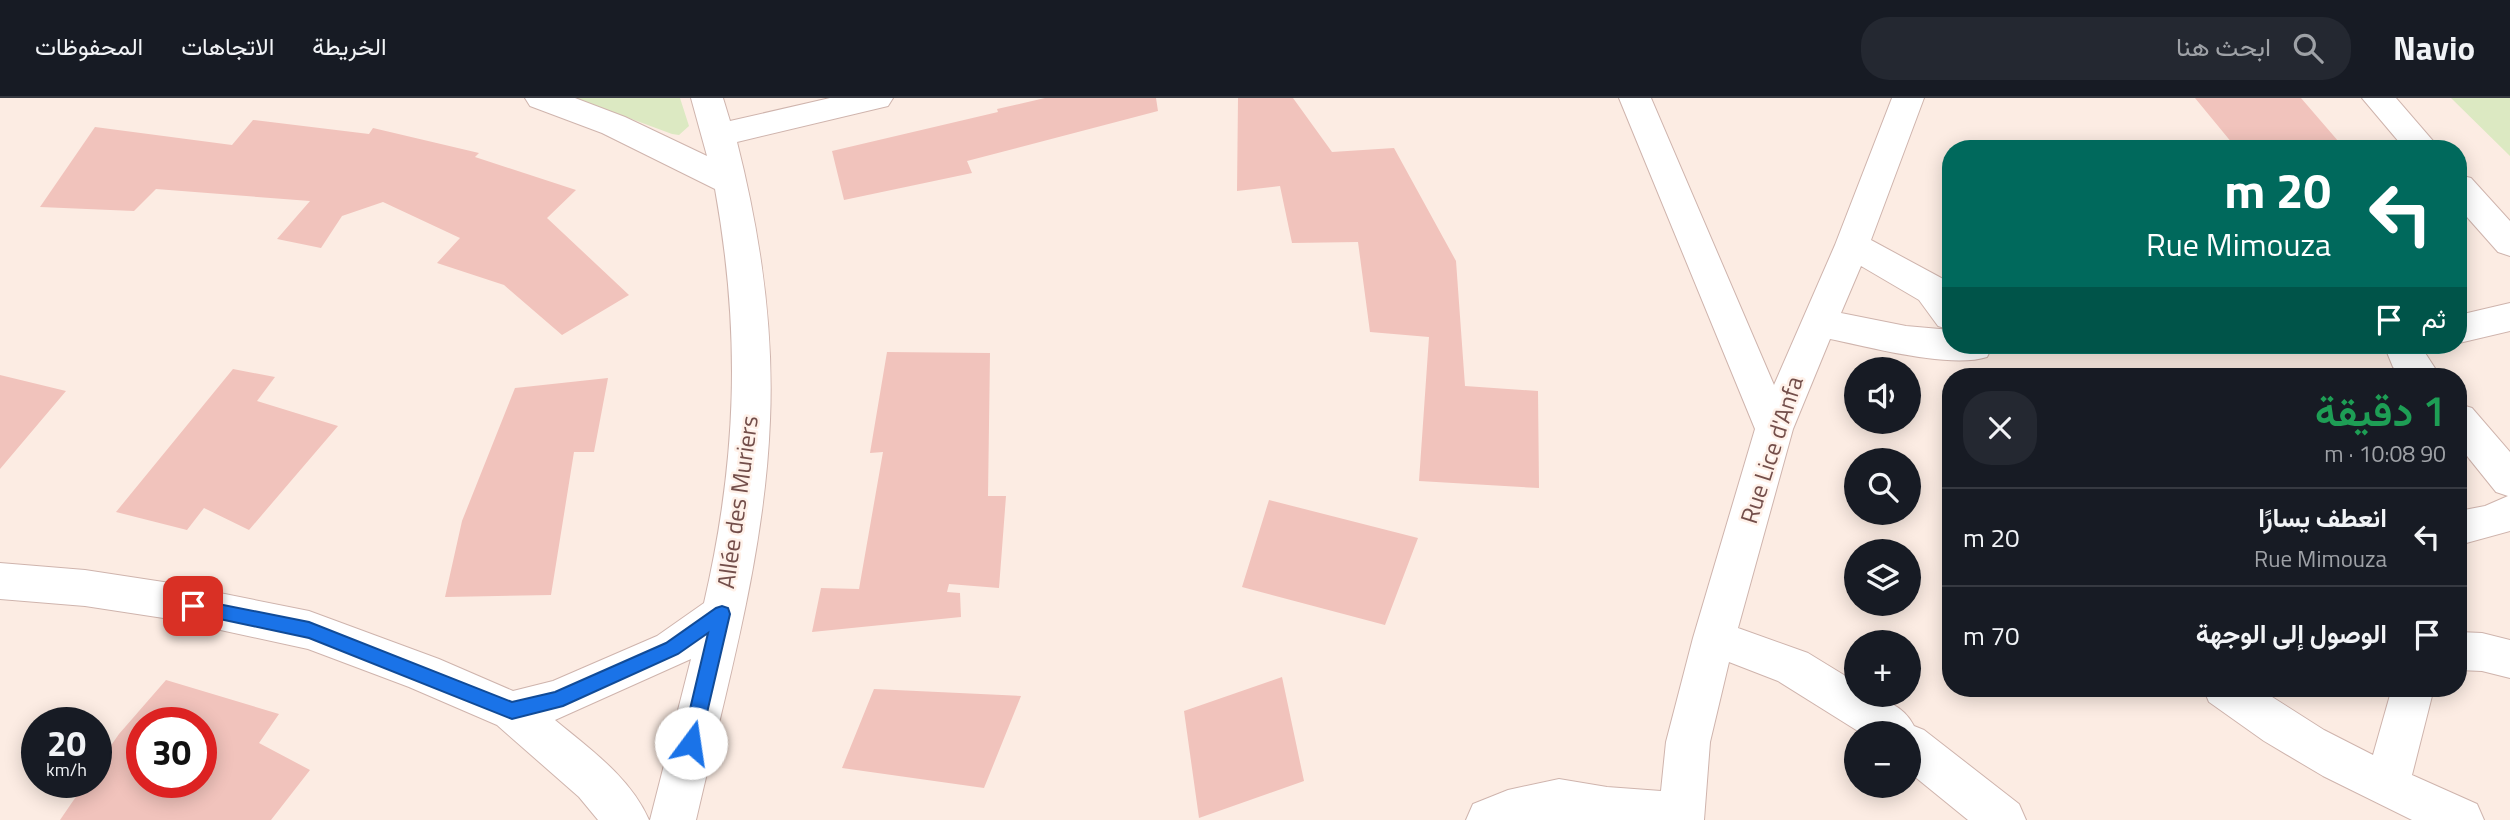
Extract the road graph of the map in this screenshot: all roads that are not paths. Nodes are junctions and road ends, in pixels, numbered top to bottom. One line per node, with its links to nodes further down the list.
1 (541, 98): 9 (street)
2 (707, 98): 7 (street, Allée des Muriers)
3 (877, 98): 7 (street)
4 (1634, 98): 20 (street)
5 (1908, 98): 12 (street, Rue Lice d'Anfa)
6 (2378, 98): 8 (street)
7 (720, 135): 9 (street, Allée des Muriers)
8 (2416, 140)
9 (729, 182): 26 (street, Allée des Muriers)
10 (2467, 196): 11 (street)
11 (2510, 243)
12 (1852, 245): 13 (street); 15 (street, Rue Lice d'Anfa)
13 (1942, 304)
14 (2510, 317): 16 (street)
15 (1818, 322): 17 (street); 20 (street, Rue Lice d'Anfa)
16 (2467, 327)
17 (1942, 348)
18 (2405, 354): 19 (street)
19 (2415, 368)
20 (1774, 429): 27 (street, Rue Lice d'Anfa)
21 (2467, 429): 22 (street)
22 (2510, 480)
23 (2510, 512): 24 (street)
24 (2467, 526)
25 (0, 581): 32 (street)
26 (722, 614): 32 (street); 38 (street, Allée des Muriers)
27 (1714, 638): 33 (street); 36 (street, Rue Lice d'Anfa)
28 (2467, 651): 29 (street)
29 (2510, 659)
30 (2237, 697): 35 (street)
31 (2411, 697): 35 (street)
32 (512, 711): 37 (street)
33 (1879, 721)
34 (1921, 755): 40 (street)
35 (2387, 786): 41 (street)
36 (1683, 818): 39 (street)
37 (626, 820)
38 (673, 820)
39 (1489, 820)
40 (2003, 820)
41 (2461, 820)

